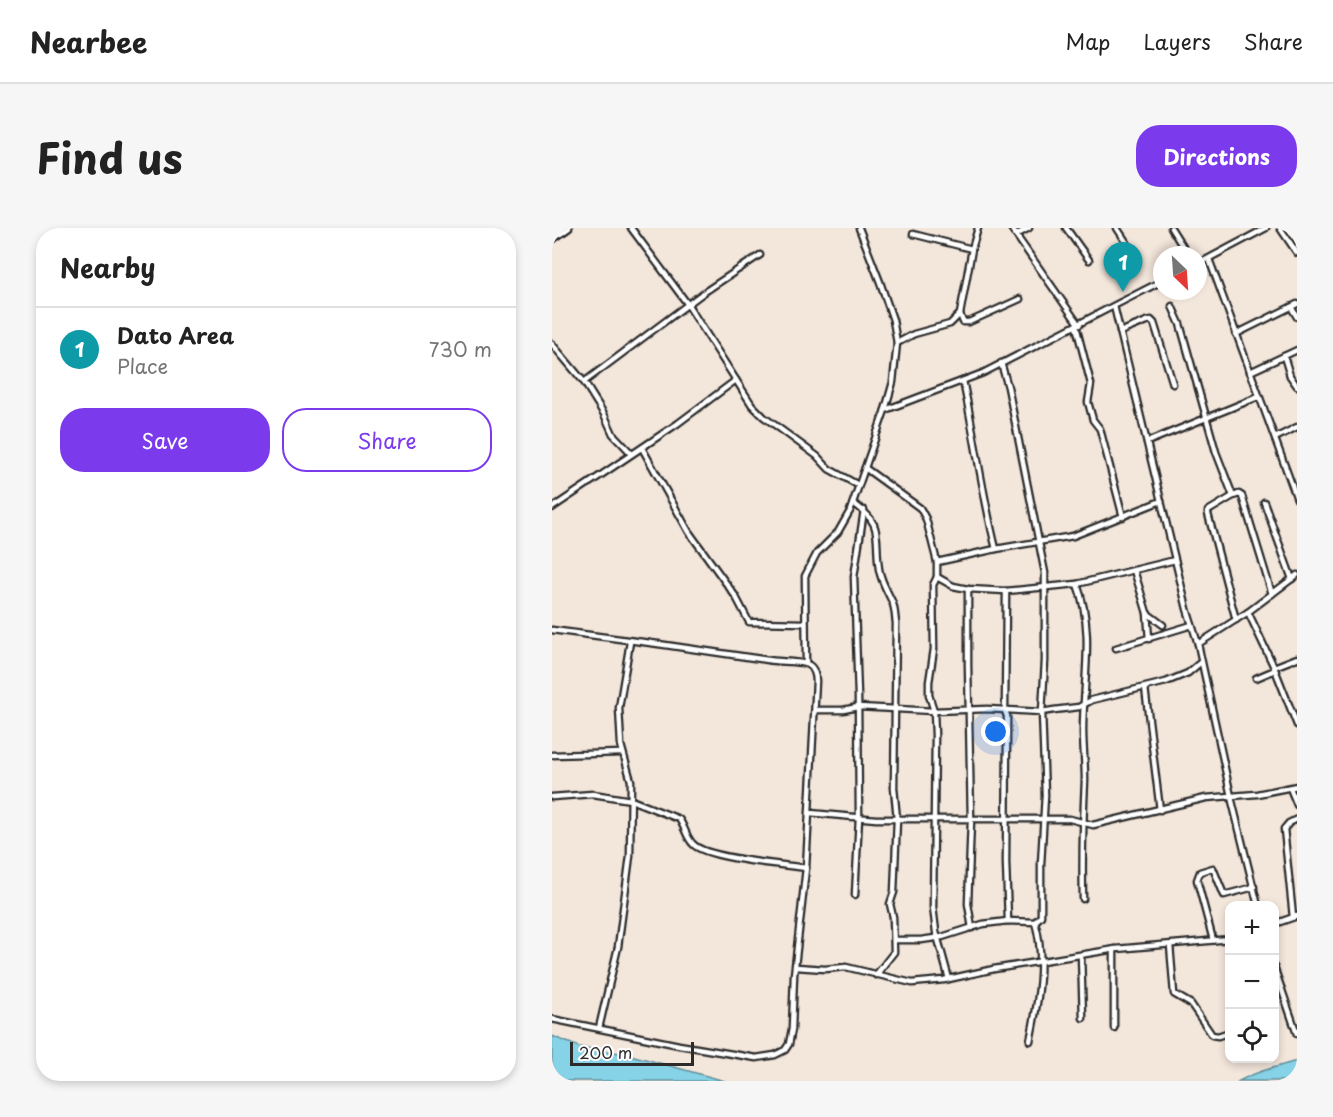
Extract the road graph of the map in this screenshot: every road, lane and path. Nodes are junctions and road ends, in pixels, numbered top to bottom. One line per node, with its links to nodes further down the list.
1 (569, 228): 14 (street)
2 (632, 228): 25 (street)
3 (859, 228): 34 (street)
4 (978, 228): 16 (street)
5 (1011, 228): 13 (street)
6 (1029, 228): 13 (street)
7 (1066, 228): 21 (street)
8 (1117, 228): 18 (street)
9 (1171, 228): 15 (street)
10 (1266, 228): 20 (street)
11 (1280, 228): 17 (street)
12 (914, 234): 16 (street)
13 (1016, 235): 31 (street)
14 (552, 240)
15 (1182, 246)
16 (972, 249): 29 (street)
17 (1297, 252)
18 (1134, 254)
19 (760, 255): 25 (street)
20 (1209, 259): 33 (street)
21 (1089, 260)
22 (1153, 286): 26 (street)
23 (1020, 299): 29 (street)
24 (1297, 304): 28 (street)
25 (688, 306): 40 (street); 42 (street)
26 (1114, 306): 31 (street); 32 (street)
27 (1172, 306): 47 (street)
28 (1291, 307): 30 (street); 33 (street)
29 (960, 314): 34 (street)
30 (1297, 317)
31 (1077, 326): 38 (street); 64 (street)
32 (1120, 332): 43 (street); 50 (street)
33 (1236, 334): 39 (street)
34 (897, 343): 46 (street)
35 (552, 344): 42 (street)
36 (1297, 350): 37 (street)
37 (1284, 356): 39 (street); 44 (street)
38 (1001, 363): 41 (street); 65 (street)
39 (1250, 372): 45 (street)
40 (736, 381): 51 (street); 56 (street)
41 (963, 381): 46 (street); 66 (street)
42 (584, 382): 52 (street)
43 (1173, 384)
44 (1297, 386)
45 (1258, 397): 47 (street); 49 (street)
46 (885, 410): 53 (street)
47 (1207, 417): 50 (street); 57 (street)
48 (1297, 427): 49 (street)
49 (1275, 438): 55 (street)
50 (1147, 442): 59 (street)
51 (642, 448): 52 (street); 80 (street)
52 (630, 453): 62 (street)
53 (865, 468): 56 (street); 68 (street)
54 (1297, 471): 55 (street)
55 (1289, 475): 58 (street)
56 (858, 485): 61 (street)
57 (1233, 496): 76 (street); 79 (street)
58 (1297, 499)
59 (1161, 501): 64 (street); 67 (street)
60 (1264, 502): 71 (street)
61 (853, 503): 63 (street); 80 (street)
62 (552, 508)
63 (864, 510): 95 (street); 96 (street)
64 (1123, 517): 65 (street)
65 (1040, 542): 66 (street); 73 (street)
66 (996, 549): 68 (street)
67 (1175, 560): 69 (street); 82 (street)
68 (937, 562): 70 (street)
69 (1134, 570): 72 (street); 78 (street)
70 (937, 577): 74 (street); 99 (street)
71 (1295, 577): 76 (street)
72 (1077, 584): 73 (street); 94 (street)
73 (1046, 587): 75 (street); 101 (street)
74 (968, 589): 75 (street); 97 (street)
75 (1006, 591): 100 (street)
76 (1272, 594): 77 (street)
77 (1248, 612): 79 (street); 91 (street)
78 (1147, 614): 81 (street); 84 (street)
79 (1236, 620): 86 (street)
80 (804, 623): 90 (street)
81 (1163, 625)
82 (1192, 625): 84 (street); 86 (street)
83 (552, 630): 85 (street)
84 (1149, 639): 87 (street)
85 (630, 642): 90 (street); 103 (street)
86 (1198, 644): 89 (street)
87 (1116, 648)
88 (1297, 658): 91 (street)
89 (1201, 662): 93 (street); 107 (street)
90 (806, 664): 98 (street)
91 (1274, 669): 92 (street); 102 (street)
92 (1256, 678)
93 (1145, 688): 94 (street); 111 (street)
94 (1085, 702): 101 (street); 120 (street)
95 (858, 707): 96 (street); 98 (street); 113 (street)
96 (894, 708): 99 (street); 114 (street)
97 (969, 709): 99 (street); 100 (street); 119 (street)
98 (816, 710): 112 (street)
99 (934, 711): 115 (street)
100 (1005, 711): 101 (street); 116 (street)
101 (1042, 712): 117 (street)
102 (1297, 725)
103 (622, 753): 104 (street); 109 (street)
104 (552, 755)
105 (1297, 786): 106 (street)
106 (1290, 788): 107 (street); 110 (street)
107 (1231, 796): 111 (street); 122 (street)
108 (552, 797): 109 (street)
109 (631, 800): 121 (street); 145 (street)
110 (1297, 805)
111 (1160, 810): 120 (street)
112 (810, 813): 113 (street); 121 (street)
113 (859, 817): 114 (street); 123 (street)
114 (897, 819): 115 (street); 133 (street)
115 (933, 819): 119 (street); 131 (street)
116 (1007, 819): 117 (street); 119 (street); 127 (street)
117 (1044, 819): 120 (street); 128 (street)
118 (1297, 819): 126 (street)
119 (971, 820): 130 (street)
120 (1084, 824): 124 (street)
121 (806, 868): 139 (street)
122 (1254, 887): 125 (street); 134 (street)
123 (855, 894)
124 (1083, 899)
125 (1257, 901)
126 (1295, 917): 129 (street)
127 (1008, 921): 128 (street); 130 (street)
128 (1035, 922): 138 (street)
129 (1279, 923)
130 (972, 928): 131 (street)
131 (937, 938): 133 (street); 141 (street)
132 (1225, 939): 134 (street)
133 (894, 940): 140 (street)
134 (1213, 940): 135 (street)
135 (1170, 945): 136 (street); 147 (street)
136 (1113, 949): 137 (street); 146 (street)
137 (1081, 956): 138 (street); 143 (street)
138 (1040, 962): 141 (street); 149 (street)
139 (796, 967): 140 (street); 145 (street)
140 (876, 975): 141 (street)
141 (949, 979)
142 (1279, 979): 148 (street)
143 (1083, 1018)
144 (552, 1019): 145 (street)
145 (599, 1028)
146 (1114, 1028)
147 (1225, 1034)
148 (1297, 1034)
149 (1030, 1041)

